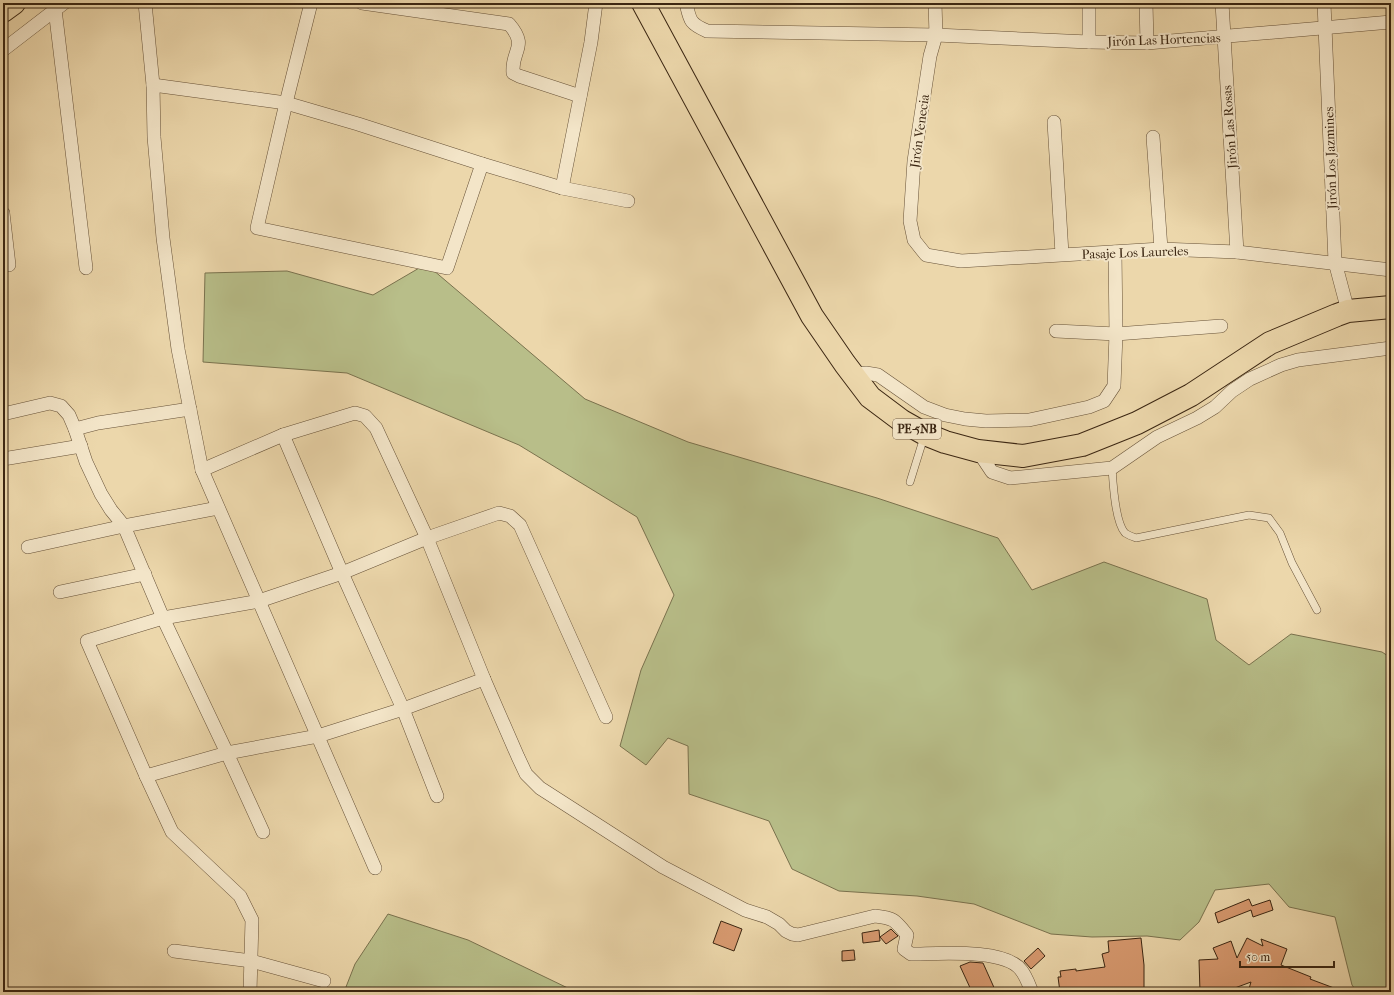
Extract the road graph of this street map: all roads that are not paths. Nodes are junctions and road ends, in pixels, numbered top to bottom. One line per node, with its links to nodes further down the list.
1 (14, 3): 14 (highway)
2 (145, 3): 22 (street)
3 (310, 3): 24 (street)
4 (362, 3): 23 (street)
5 (596, 3): 23 (street)
6 (643, 3): 46 (highway, PE-5NB)
7 (686, 3): 17 (street, Jirón Las Hortencias)
8 (935, 3): 17 (street, Jirón Venecia)
9 (1089, 3): 19 (street)
10 (1146, 3): 20 (street)
11 (1222, 3): 18 (street, Jirón Las Rosas)
12 (1324, 3): 16 (street, Jirón Los Jazmines)
13 (59, 6): 21 (street); 38 (street)
14 (3, 11)
15 (1391, 22): 16 (street, Jirón Las Hortencias)
16 (1325, 27): 18 (street, Jirón Las Hortencias); 36 (street, Jirón Los Jazmines)
17 (936, 35): 19 (street, Jirón Las Hortencias); 35 (street, Jirón Venecia)
18 (1224, 37): 20 (street, Jirón Las Hortencias); 33 (street, Jirón Las Rosas)
19 (1089, 42): 20 (street, Jirón Las Hortencias)
20 (1147, 43)
21 (3, 50)
22 (153, 85): 24 (street); 47 (street)
23 (580, 96): 28 (street)
24 (286, 104): 27 (street); 27 (street)
25 (1054, 122): 34 (street)
26 (1153, 137): 31 (street)
27 (482, 164): 28 (street)
28 (562, 188): 29 (street)
29 (628, 201)
30 (3, 213): 37 (street)
31 (1161, 249): 32 (street, Pasaje Los Laureles); 33 (street, Pasaje Los Laureles)
32 (1116, 252): 34 (street, Pasaje Los Laureles); 44 (street)
33 (1237, 252): 36 (street, Pasaje Los Laureles)
34 (1062, 254): 35 (street, Pasaje Los Laureles)
35 (926, 255)
36 (1335, 262): 39 (street, Pasaje Los Laureles); 41 (street, Jirón Los Jazmines)
37 (9, 265)
38 (86, 268)
39 (1391, 270)
40 (1391, 307): 41 (highway, PE-5NB)
41 (1348, 311): 53 (highway, PE-5NB)
42 (1221, 326): 44 (street)
43 (1056, 331): 44 (street)
44 (1116, 334): 46 (street)
45 (1391, 348): 55 (street)
46 (852, 374): 50 (highway, PE-5NB)
47 (190, 409): 49 (street); 56 (street)
48 (3, 414): 49 (street)
49 (75, 430): 52 (street)
50 (925, 434): 53 (highway, PE-5NB); 57 (lane)
51 (283, 435): 56 (street); 60 (street); 62 (street)
52 (81, 446): 54 (street); 59 (street)
53 (978, 451): 55 (street)
54 (3, 459)
55 (1112, 468): 66 (lane)
56 (202, 470): 58 (street)
57 (910, 482)
58 (218, 508): 59 (street); 65 (street)
59 (124, 526): 61 (street); 63 (street)
60 (427, 538): 62 (street); 68 (street); 70 (street)
61 (28, 547)
62 (342, 573): 65 (street); 69 (street)
63 (145, 574): 64 (street); 67 (street)
64 (60, 592)
65 (259, 601): 67 (street); 71 (street)
66 (1317, 610)
67 (163, 618): 72 (street); 73 (street)
68 (484, 679): 69 (street); 81 (street)
69 (403, 709): 71 (street); 74 (street)
70 (606, 717)
71 (318, 736): 72 (street); 76 (street)
72 (228, 753): 73 (street); 75 (street)
73 (146, 776): 78 (street)
74 (437, 796)
75 (263, 832)
76 (375, 868)
77 (174, 950): 78 (street)
78 (251, 961): 79 (street); 80 (street)
79 (324, 981)
80 (250, 992)
81 (1032, 992)

